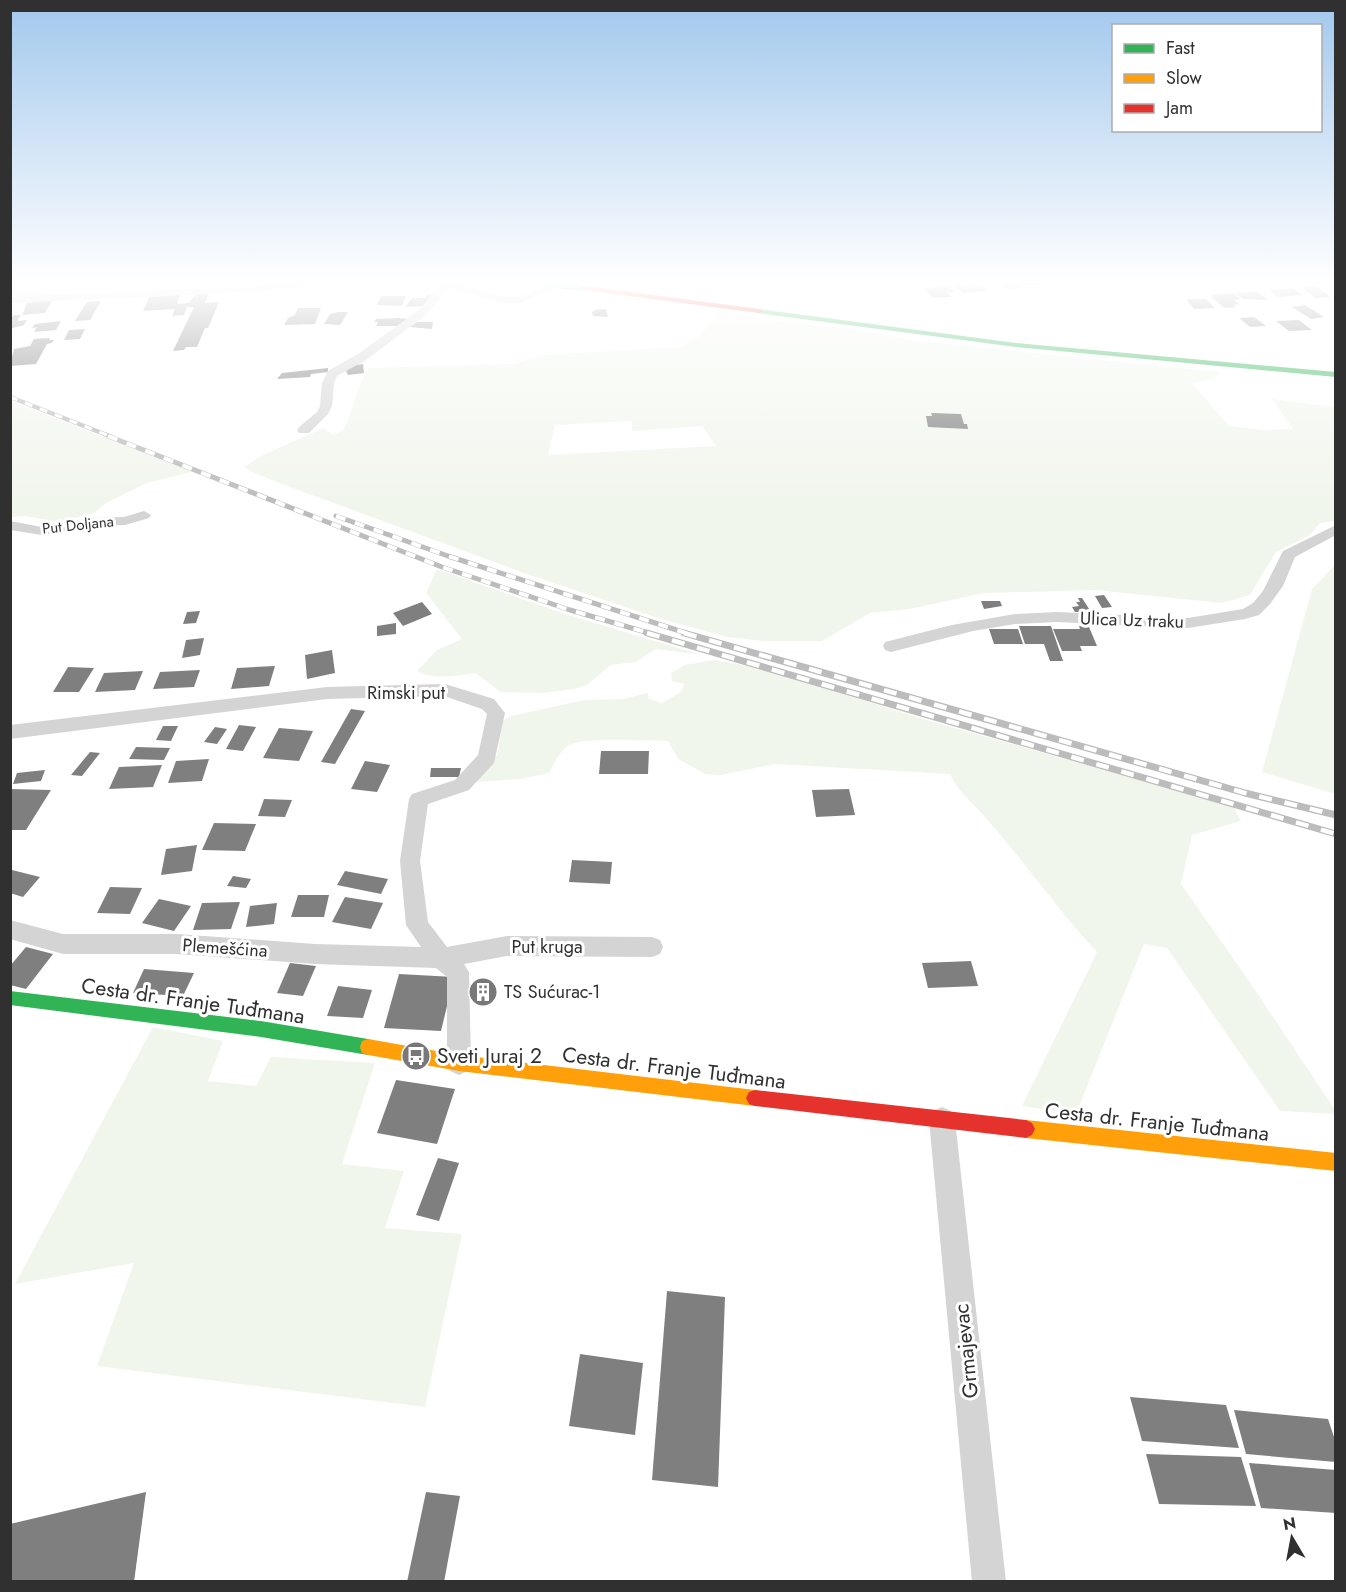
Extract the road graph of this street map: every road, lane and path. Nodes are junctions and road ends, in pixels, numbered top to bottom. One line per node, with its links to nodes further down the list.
1 (366, 354): 6 (street)
2 (1097, 354): 5 (main road)
3 (1217, 354): 4 (main road)
4 (1335, 365)
5 (1335, 375)
6 (304, 430)
7 (144, 515): 8 (street, Put Doljana)
8 (10, 525)
9 (1335, 530): 10 (street, Ulica Uz traku)
10 (891, 646)
11 (10, 732): 14 (street, Rimski put)
12 (10, 929): 14 (street, Plemešćina)
13 (652, 947): 14 (street, Put kruga)
14 (442, 958): 16 (street, Rimski put)
15 (10, 998): 16 (main road, Cesta dr. Franje Tuđmana)
16 (459, 1063): 17 (main road, Cesta dr. Franje Tuđmana)
17 (942, 1120): 18 (main road, Cesta dr. Franje Tuđmana); 19 (street, Grmajevac)
18 (1335, 1162)
19 (989, 1581)

